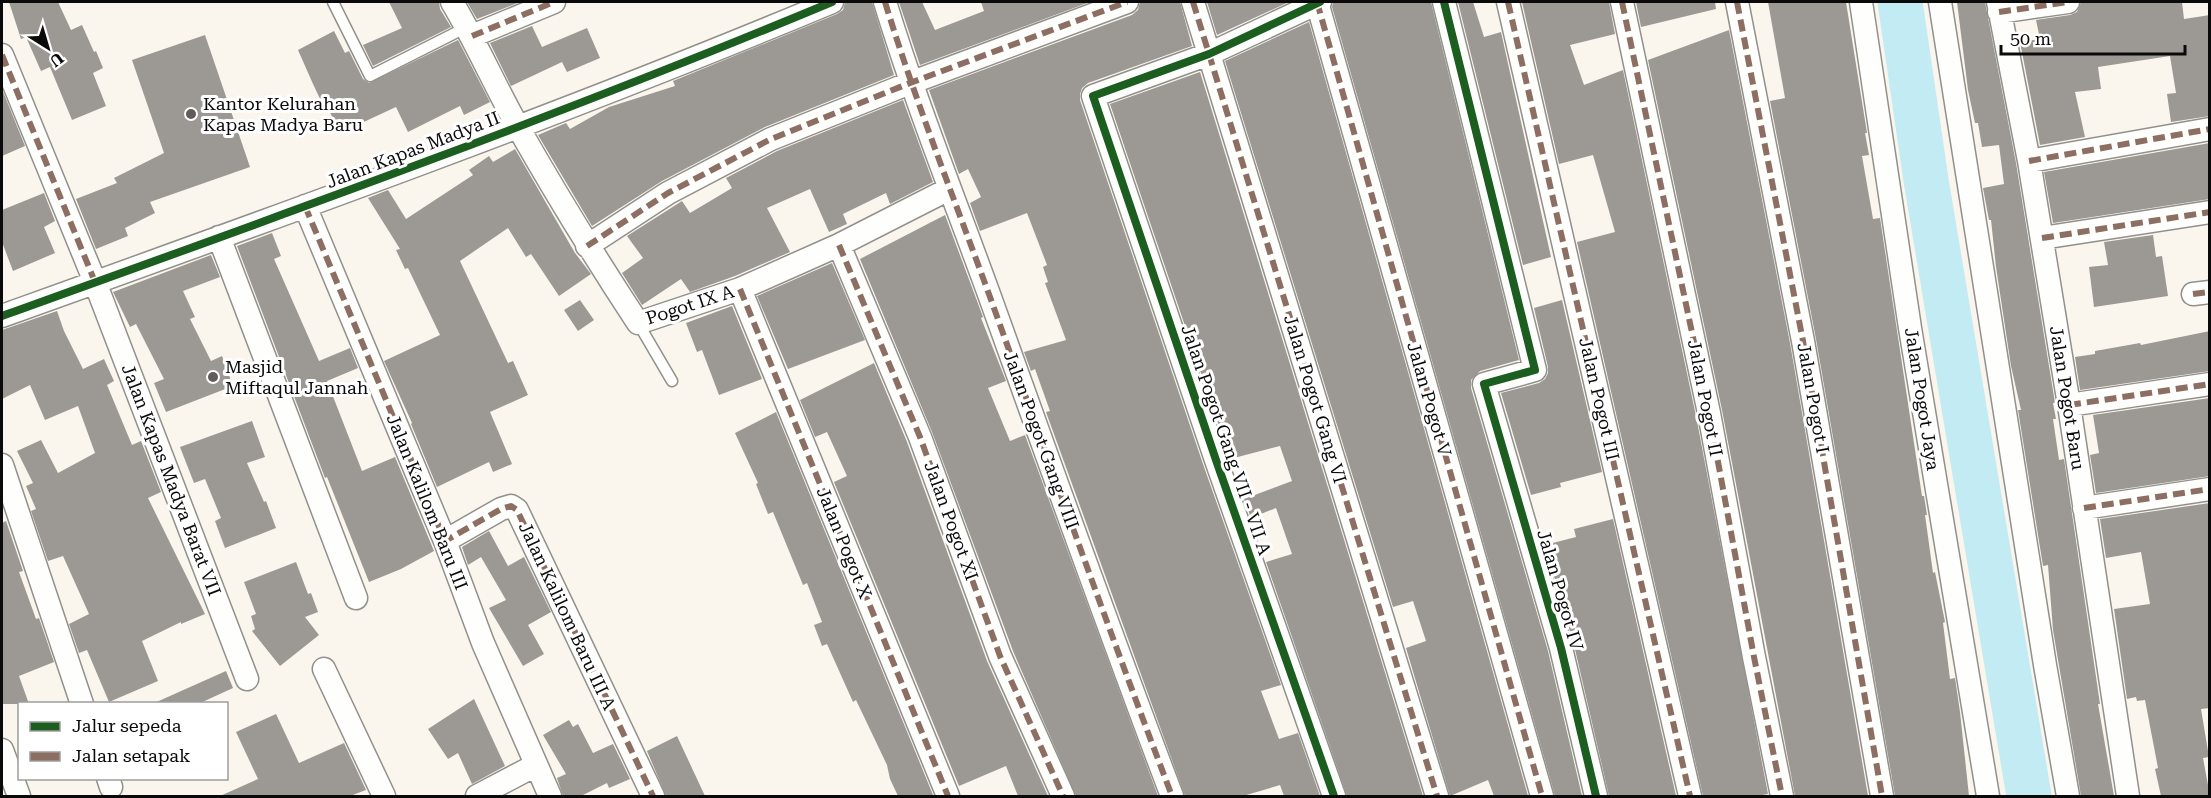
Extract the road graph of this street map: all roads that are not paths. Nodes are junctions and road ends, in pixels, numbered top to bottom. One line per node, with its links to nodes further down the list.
1 (333, 2): 17 (lane)
2 (452, 2): 17 (street, Pogot IX A)
3 (554, 2): 17 (street)
4 (832, 2): 21 (street, Jalan Kapas Madya II)
5 (885, 2): 20 (street, Jalan Pogot Gang VIII)
6 (1127, 2): 20 (street)
7 (1193, 2): 18 (street, Jalan Pogot Gang VI)
8 (1318, 2): 18 (street); 58 (street, Jalan Pogot V)
9 (1444, 2): 59 (street, Jalan Pogot IV)
10 (1508, 2): 60 (street, Jalan Pogot III)
11 (1622, 2): 61 (street, Jalan Pogot II)
12 (1737, 2): 62 (street, Jalan Pogot I)
13 (1861, 2): 63 (street, Jalan Pogot Jaya)
14 (1940, 2): 64 (street)
15 (2068, 2): 16 (street)
16 (1998, 7): 23 (street, Jalan Pogot Baru)
17 (469, 31): 21 (street, Pogot IX A)
18 (1209, 54): 56 (street, Jalan Pogot Gang VII - VII A); 57 (street, Jalan Pogot Gang VI)
19 (2, 55): 31 (street, Jalan Kapas Madya Barat VII)
20 (910, 83): 24 (street, Jalan Pogot Gang VIII); 30 (street)
21 (518, 126): 25 (street, Jalan Kapas Madya II); 30 (street, Pogot IX A)
22 (2210, 129): 23 (street)
23 (2029, 161): 28 (street, Jalan Pogot Baru)
24 (949, 189): 29 (street, Pogot IX A); 55 (street, Jalan Pogot Gang VIII)
25 (305, 206): 27 (street, Jalan Kapas Madya II); 41 (street, Jalan Kalilom Baru III)
26 (2210, 212): 28 (street)
27 (219, 237): 31 (street, Jalan Kapas Madya II); 42 (street)
28 (2042, 238): 37 (street, Jalan Pogot Baru)
29 (839, 245): 32 (street, Pogot IX A); 54 (street, Jalan Pogot XI)
30 (587, 246): 34 (street, Pogot IX A)
31 (95, 282): 33 (street, Jalan Kapas Madya II); 44 (street, Jalan Kapas Madya Barat VII)
32 (740, 289): 34 (street, Pogot IX A); 53 (street, Jalan Pogot X)
33 (2, 316)
34 (638, 323): 35 (lane)
35 (672, 381)
36 (2210, 384): 37 (street)
37 (2069, 405): 40 (street, Jalan Pogot Baru)
38 (2, 465): 45 (street)
39 (2210, 489): 40 (street)
40 (2084, 508): 65 (street, Jalan Pogot Baru)
41 (445, 541): 47 (street, Jalan Kalilom Baru III); 52 (street, Jalan Kalilom Baru III A)
42 (356, 598)
43 (324, 669): 49 (street)
44 (247, 678)
45 (81, 702)
46 (2, 750): 48 (street)
47 (536, 765): 50 (street); 51 (street, Jalan Kalilom Baru III)
48 (19, 796)
49 (384, 796)
50 (477, 796)
51 (550, 796)
52 (653, 796)
53 (948, 796)
54 (1063, 796)
55 (1172, 796)
56 (1334, 796)
57 (1437, 796)
58 (1542, 796)
59 (1596, 796)
60 (1690, 796)
61 (1782, 796)
62 (1881, 796)
63 (1988, 796)
64 (2068, 796)
65 (2128, 796)

